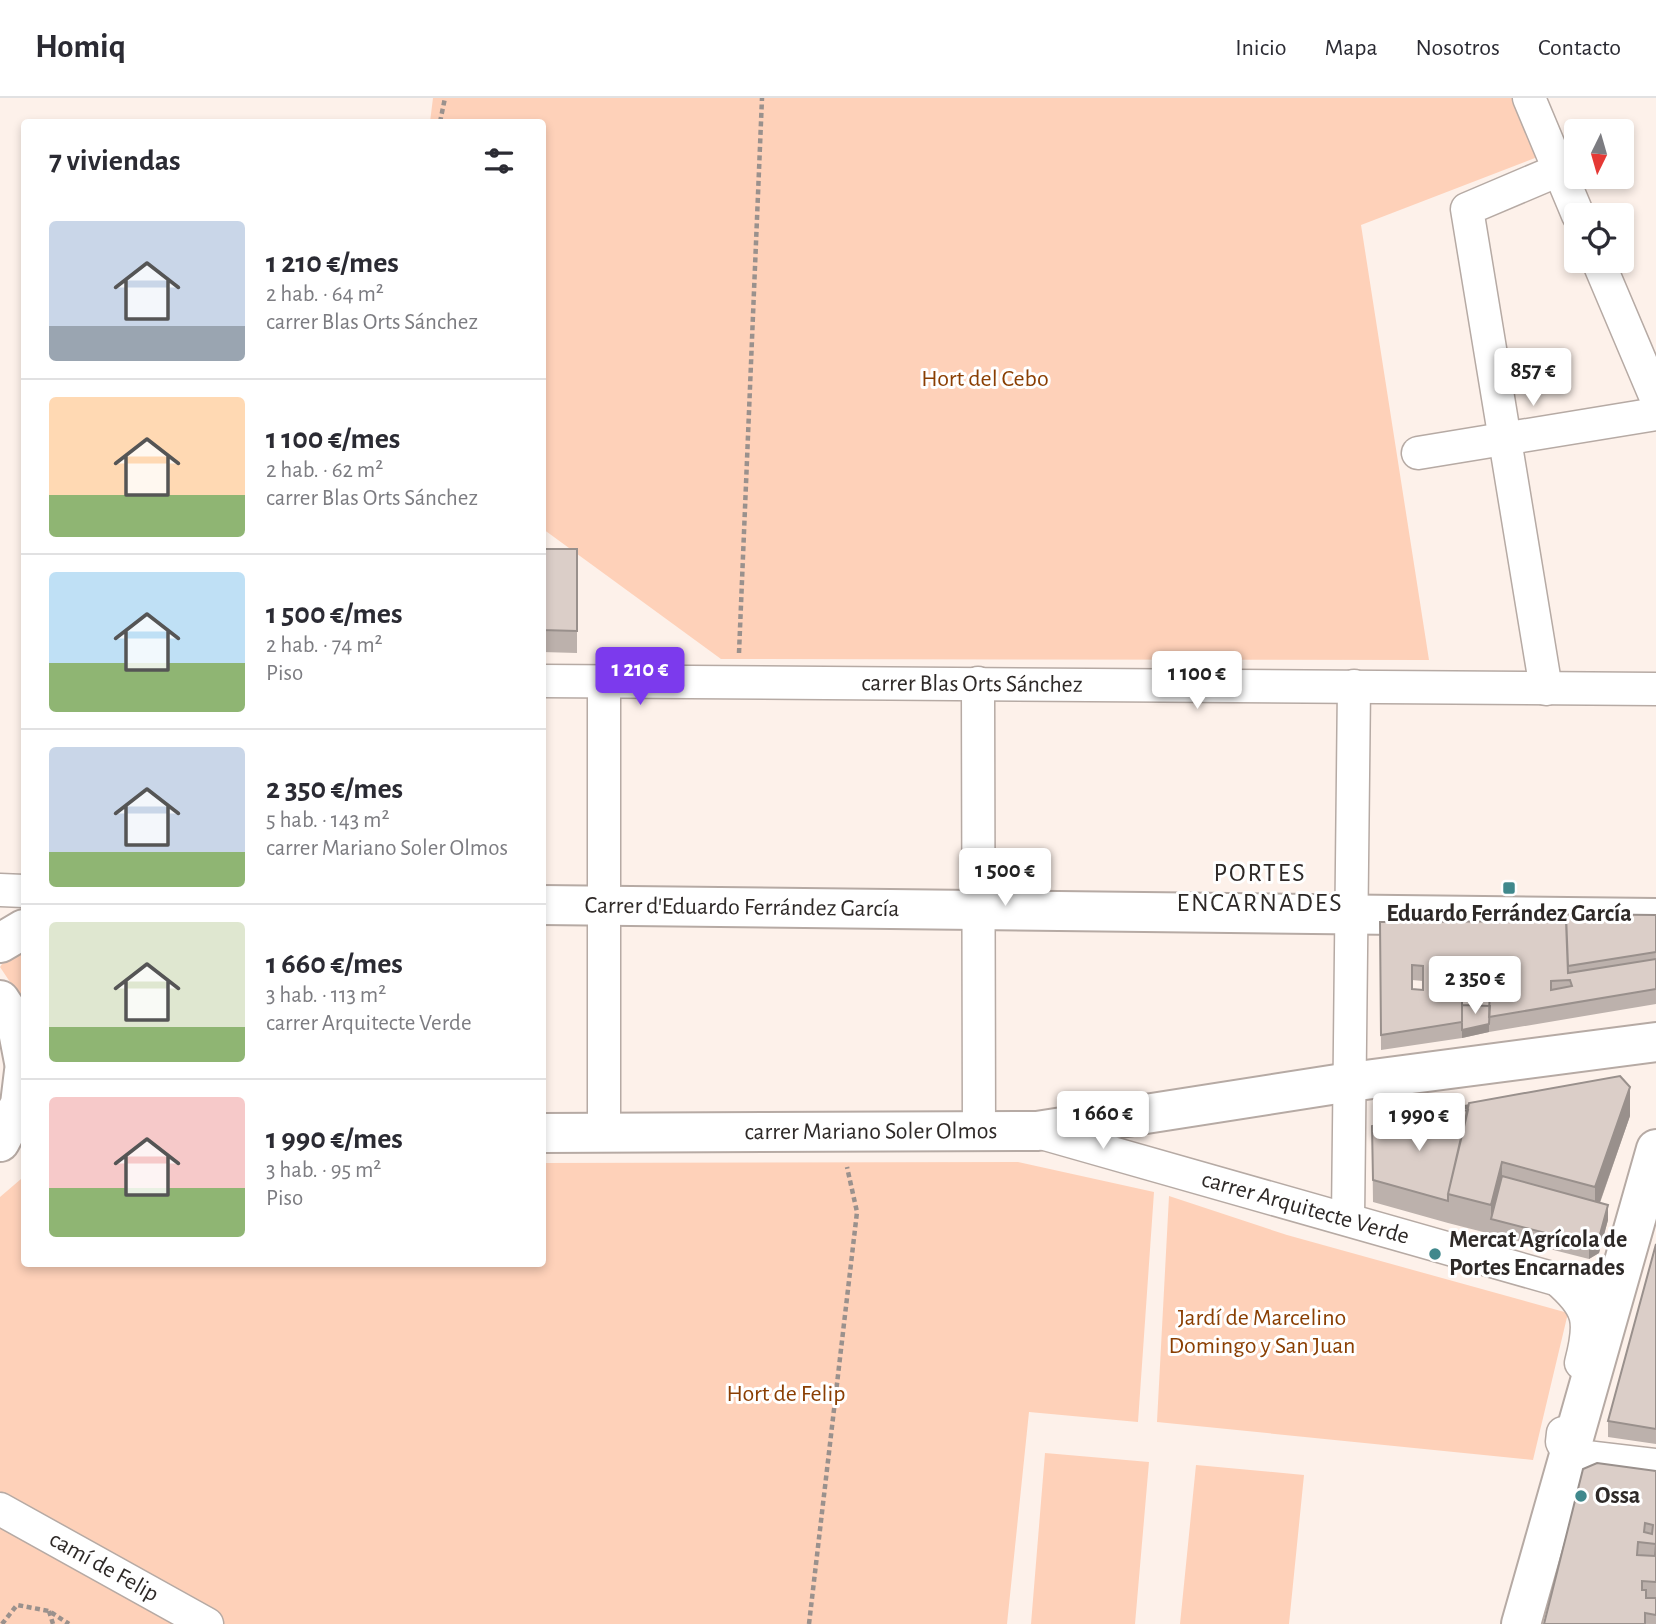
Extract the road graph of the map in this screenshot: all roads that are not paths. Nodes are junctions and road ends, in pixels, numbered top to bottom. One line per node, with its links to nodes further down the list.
1 (1529, 98): 2 (street)
2 (1559, 170): 3 (street); 7 (street)
3 (1573, 203)
4 (1603, 273): 5 (street)
5 (1656, 398)
6 (1656, 414): 7 (street)
7 (1505, 439): 8 (street); 13 (street)
8 (1418, 453)
9 (546, 681): 10 (street, carrer Blas Orts Sánchez)
10 (604, 681): 11 (street, carrer Blas Orts Sánchez); 18 (street)
11 (978, 683): 12 (street, carrer Blas Orts Sánchez); 19 (street)
12 (1354, 686): 13 (street, carrer Blas Orts Sánchez); 20 (street)
13 (1546, 689): 14 (street, carrer Blas Orts Sánchez)
14 (1656, 689)
15 (0, 890): 16 (street)
16 (21, 891)
17 (546, 905): 18 (main road, Carrer d'Eduardo Ferrández García)
18 (604, 905): 19 (main road, Carrer d'Eduardo Ferrández García); 32 (street)
19 (979, 910): 20 (main road, Carrer d'Eduardo Ferrández García); 30 (street)
20 (1352, 912): 21 (main road, Carrer d'Eduardo Ferrández García); 27 (street)
21 (1656, 918)
22 (21, 931): 23 (main road)
23 (0, 943)
24 (0, 1000): 26 (main road)
25 (1656, 1042): 27 (main road, carrer Mariano Soler Olmos)
26 (21, 1047)
27 (1350, 1082): 29 (main road, carrer Mariano Soler Olmos); 35 (street)
28 (21, 1096): 33 (main road)
29 (1037, 1131): 30 (main road, carrer Mariano Soler Olmos); 35 (street, carrer Arquitecte Verde)
30 (979, 1132): 32 (main road, carrer Mariano Soler Olmos)
31 (546, 1133): 32 (main road, carrer Mariano Soler Olmos)
32 (604, 1134)
33 (10, 1137)
34 (1656, 1149): 37 (main road)
35 (1348, 1219): 36 (street, carrer Arquitecte Verde)
36 (1558, 1280): 37 (street, carrer Arquitecte Verde); 38 (street)
37 (1615, 1296): 38 (main road)
38 (1569, 1455): 39 (street); 42 (main road)
39 (1656, 1465)
40 (0, 1509): 41 (street, camí de Felip)
41 (207, 1624)
42 (1521, 1624)

